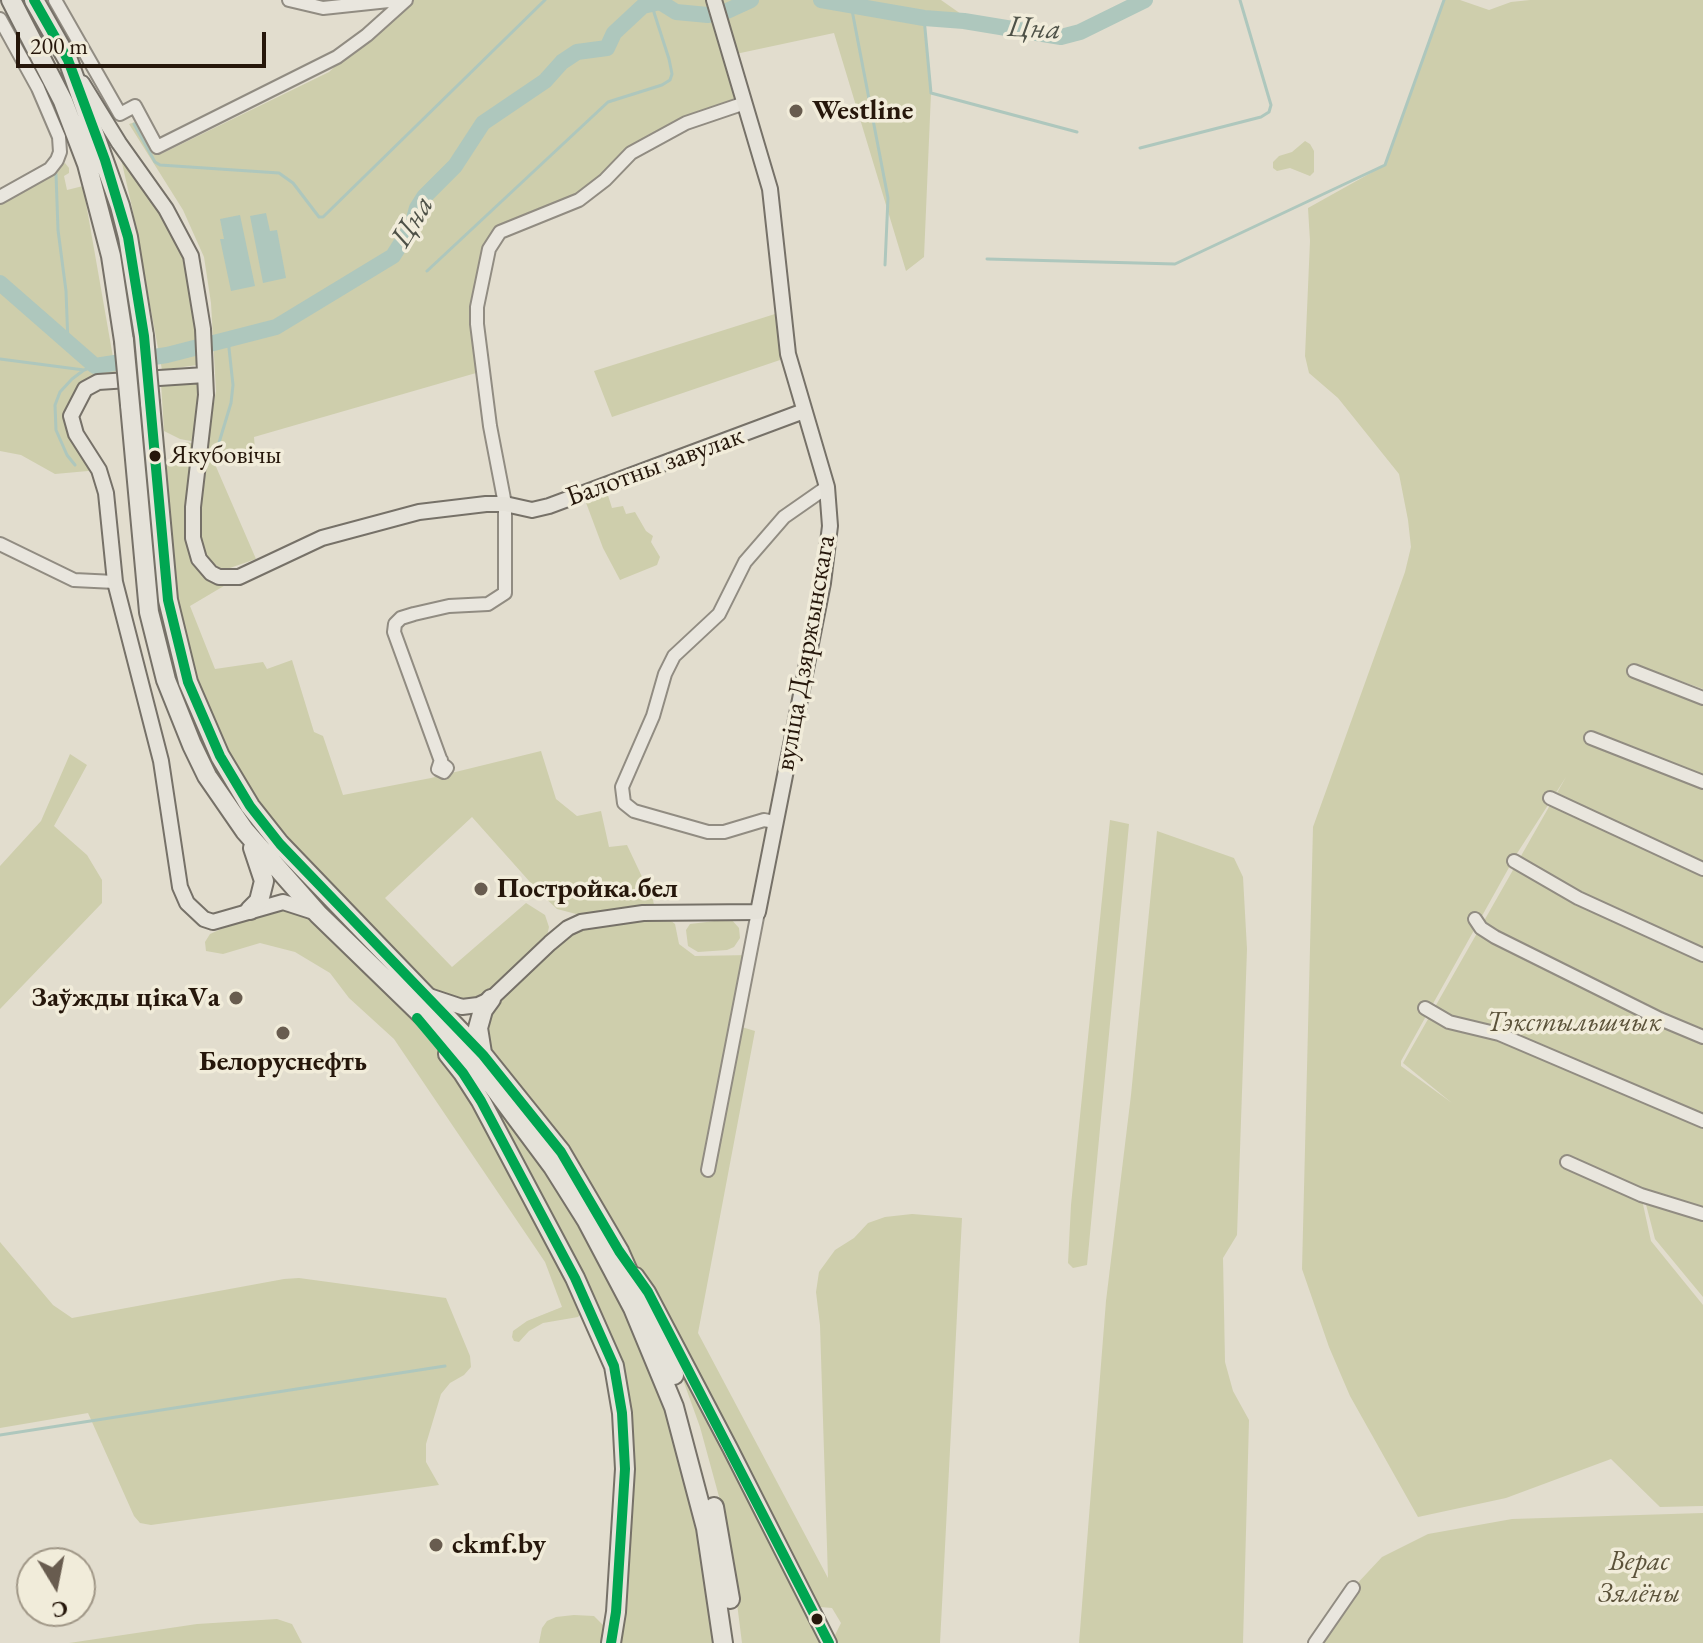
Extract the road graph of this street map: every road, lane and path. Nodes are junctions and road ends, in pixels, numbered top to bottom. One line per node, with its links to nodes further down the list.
1 (11, 0): 25 (highway, bridge)
2 (34, 0): 9 (highway)
3 (55, 0): 6 (street)
4 (289, 0): 5 (street)
5 (398, 0)
6 (406, 0)
7 (714, 0): 10 (main road, вуліца Дзяржынскага)
8 (0, 19): 11 (street)
9 (68, 60): 12 (main road, Балотны завулак); 34 (highway, bridge)
10 (745, 103): 13 (main road, вуліца Дзяржынскага); 15 (street)
11 (0, 197)
12 (205, 375): 15 (main road, Балотны завулак); 17 (main road)
13 (804, 411): 14 (main road, вуліца Дзяржынскага); 15 (main road, Балотны завулак)
14 (827, 487): 24 (main road, вуліца Дзяржынскага); 24 (street)
15 (505, 504): 21 (street)
16 (0, 544): 17 (street)
17 (115, 582): 28 (main road)
18 (1634, 671): 19 (street)
19 (1703, 698)
20 (1591, 738): 22 (street)
21 (441, 760)
22 (1703, 782)
23 (1550, 798): 27 (street)
24 (775, 822): 29 (main road, вуліца Дзяржынскага)
25 (245, 831): 28 (highway); 30 (highway)
26 (1514, 861): 32 (street)
27 (1703, 869)
28 (250, 910): 30 (main road)
29 (758, 912): 35 (main road); 41 (street, вуліца Дзяржынскага)
30 (318, 914): 33 (highway)
31 (1475, 919): 37 (street)
32 (1703, 955)
33 (367, 961): 45 (highway); 46 (highway)
34 (428, 995): 35 (main road); 38 (highway)
35 (491, 999): 38 (highway)
36 (1425, 1008): 39 (street)
37 (1703, 1037)
38 (483, 1055): 43 (highway)
39 (1703, 1121)
40 (1567, 1162): 42 (street)
41 (708, 1170)
42 (1703, 1214)
43 (619, 1251): 47 (highway); 48 (main road)
44 (1353, 1588): 49 (street)
45 (611, 1643)
46 (723, 1643)
47 (734, 1643)
48 (829, 1643)
49 (1315, 1643)

